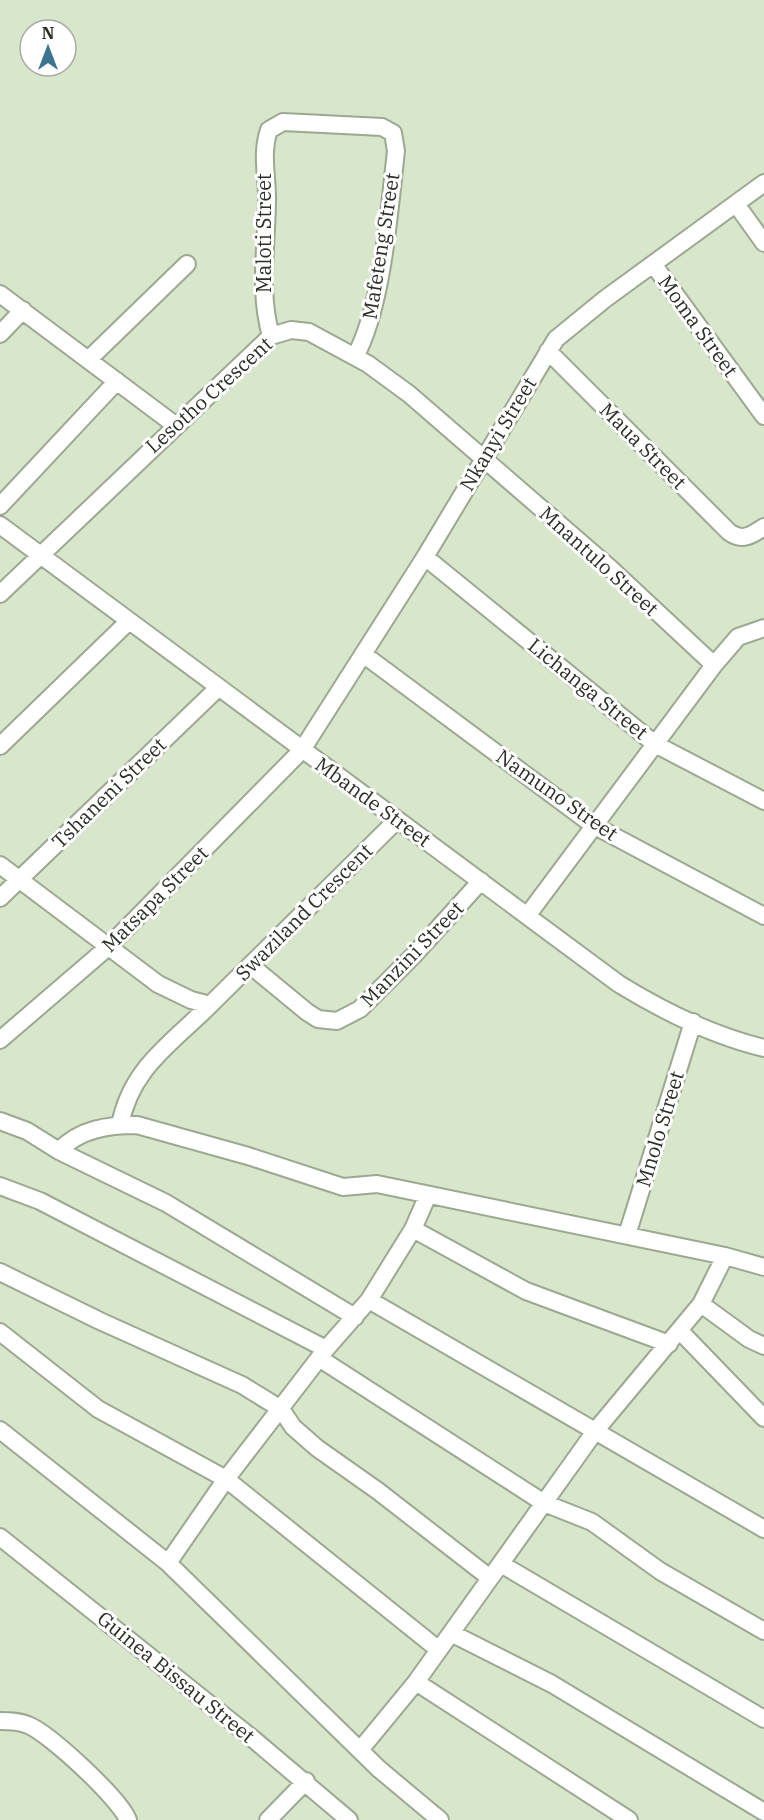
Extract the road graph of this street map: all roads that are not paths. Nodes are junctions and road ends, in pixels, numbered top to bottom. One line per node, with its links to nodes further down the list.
1 (393, 133): 10 (street, Maloti Street); 12 (street, Mafeteng Street)
2 (764, 183): 3 (street, Nkanyi Street)
3 (736, 204): 4 (street); 6 (street, Nkanyi Street)
4 (764, 243)
5 (187, 264): 13 (street)
6 (653, 264): 11 (street, Nkanyi Street); 15 (street, Moma Street)
7 (0, 294): 8 (street)
8 (23, 310): 9 (street); 13 (street)
9 (0, 334)
10 (271, 336): 12 (street, Lesotho Crescent); 16 (street, Lesotho Crescent)
11 (548, 351): 17 (street, Nkanyi Street); 20 (street, Maua Street)
12 (355, 357): 17 (street, Lesotho Crescent)
13 (88, 360): 14 (street)
14 (117, 381): 16 (street); 18 (street)
15 (764, 416)
16 (175, 425): 21 (street, Lesotho Crescent)
17 (483, 458): 22 (street, Nkanyi Street); 27 (street, Mnantulo Street)
18 (0, 506)
19 (0, 525): 21 (street, Mbande Street)
20 (764, 527)
21 (41, 554): 23 (street, Lesotho Crescent); 24 (street, Mbande Street)
22 (425, 557): 26 (street, Nkanyi Street); 29 (street, Lichanga Street)
23 (0, 594)
24 (129, 622): 28 (street, Mbande Street); 30 (street)
25 (764, 628): 27 (street)
26 (363, 654): 31 (street, Nkanyi Street); 34 (street, Namuno Street)
27 (714, 665): 29 (street)
28 (218, 688): 31 (street, Mbande Street); 36 (street, Tshaneni Street)
29 (655, 744): 32 (street, Lichanga Street); 34 (street)
30 (0, 746)
31 (302, 750): 33 (street, Mbande Street); 41 (street, Matsapa Street)
32 (764, 801)
33 (397, 820): 37 (street, Mbande Street); 42 (street, Swaziland Crescent)
34 (594, 825): 39 (street); 40 (street, Namuno Street)
35 (0, 865): 36 (street)
36 (18, 880): 38 (street, Tshaneni Street); 41 (street)
37 (481, 882): 39 (street, Mbande Street); 42 (street, Manzini Street)
38 (0, 898)
39 (527, 916): 44 (street, Mbande Street)
40 (764, 916)
41 (107, 948): 43 (street); 45 (street, Matsapa Street)
42 (250, 965): 43 (street, Swaziland Crescent)
43 (210, 1005): 48 (street, Swaziland Crescent)
44 (693, 1022): 46 (street, Mbande Street); 53 (street, Mnolo Street)
45 (0, 1040)
46 (764, 1048)
47 (0, 1121): 49 (street)
48 (120, 1125): 49 (street); 51 (street)
49 (59, 1151): 59 (street)
50 (0, 1186): 64 (street)
51 (428, 1195): 52 (street); 53 (street)
52 (413, 1229): 57 (street); 62 (street)
53 (627, 1235): 54 (street)
54 (725, 1256): 55 (street); 58 (street)
55 (764, 1267)
56 (0, 1272): 65 (street)
57 (369, 1300): 59 (street); 68 (street)
58 (701, 1305): 60 (street); 63 (street)
59 (355, 1317): 64 (street)
60 (680, 1331): 62 (street); 66 (street)
61 (0, 1332): 69 (street)
62 (669, 1344): 68 (street)
63 (764, 1346)
64 (323, 1354): 65 (street); 70 (street)
65 (281, 1409): 69 (street); 75 (street)
66 (764, 1418)
67 (0, 1430): 73 (street)
68 (596, 1430): 70 (street); 71 (street)
69 (226, 1479): 73 (street); 78 (street)
70 (544, 1503): 74 (street); 76 (street)
71 (764, 1529)
72 (0, 1537): 83 (street, Guinea Bissau Street)
73 (168, 1563): 82 (street)
74 (501, 1564): 75 (street); 80 (street)
75 (490, 1578): 77 (street)
76 (764, 1631)
77 (451, 1633): 78 (street); 84 (street)
78 (439, 1650): 79 (street)
79 (416, 1682): 82 (street); 89 (street)
80 (764, 1719)
81 (0, 1721): 85 (street)
82 (360, 1750): 88 (street)
83 (306, 1782): 86 (street); 87 (street, Guinea Bissau Street)
84 (764, 1812)
85 (128, 1820)
86 (268, 1820)
87 (349, 1820)
88 (440, 1820)
89 (629, 1820)

